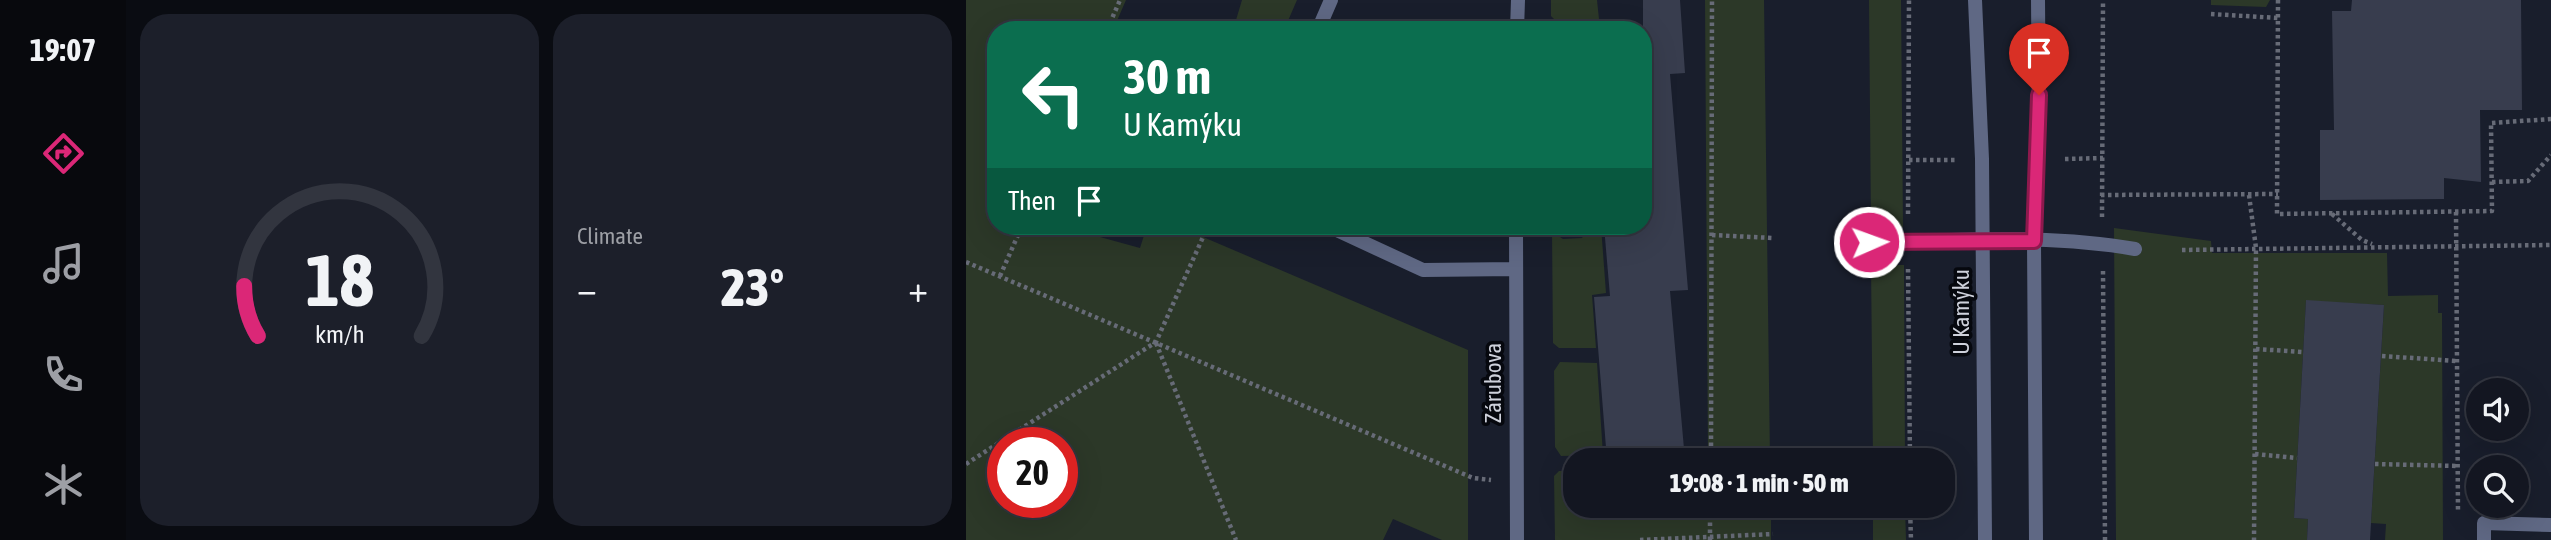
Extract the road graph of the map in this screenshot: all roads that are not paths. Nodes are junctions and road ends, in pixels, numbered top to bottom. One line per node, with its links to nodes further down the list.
1 (1331, 0): 5 (street)
2 (1518, 0): 6 (street)
3 (1975, 0): 11 (street, U Kamýku)
4 (2038, 0): 9 (street)
5 (1322, 21)
6 (1517, 21)
7 (1347, 235): 13 (street)
8 (1516, 235): 13 (street, Zárubova)
9 (2034, 241): 11 (street); 12 (street); 17 (street)
10 (1869, 242): 11 (street)
11 (1983, 242): 16 (street, U Kamýku)
12 (2135, 249)
13 (1516, 269): 15 (street, Zárubova)
14 (2551, 525): 18 (street)
15 (1517, 540)
16 (1985, 540)
17 (2036, 540)
18 (2484, 540)

